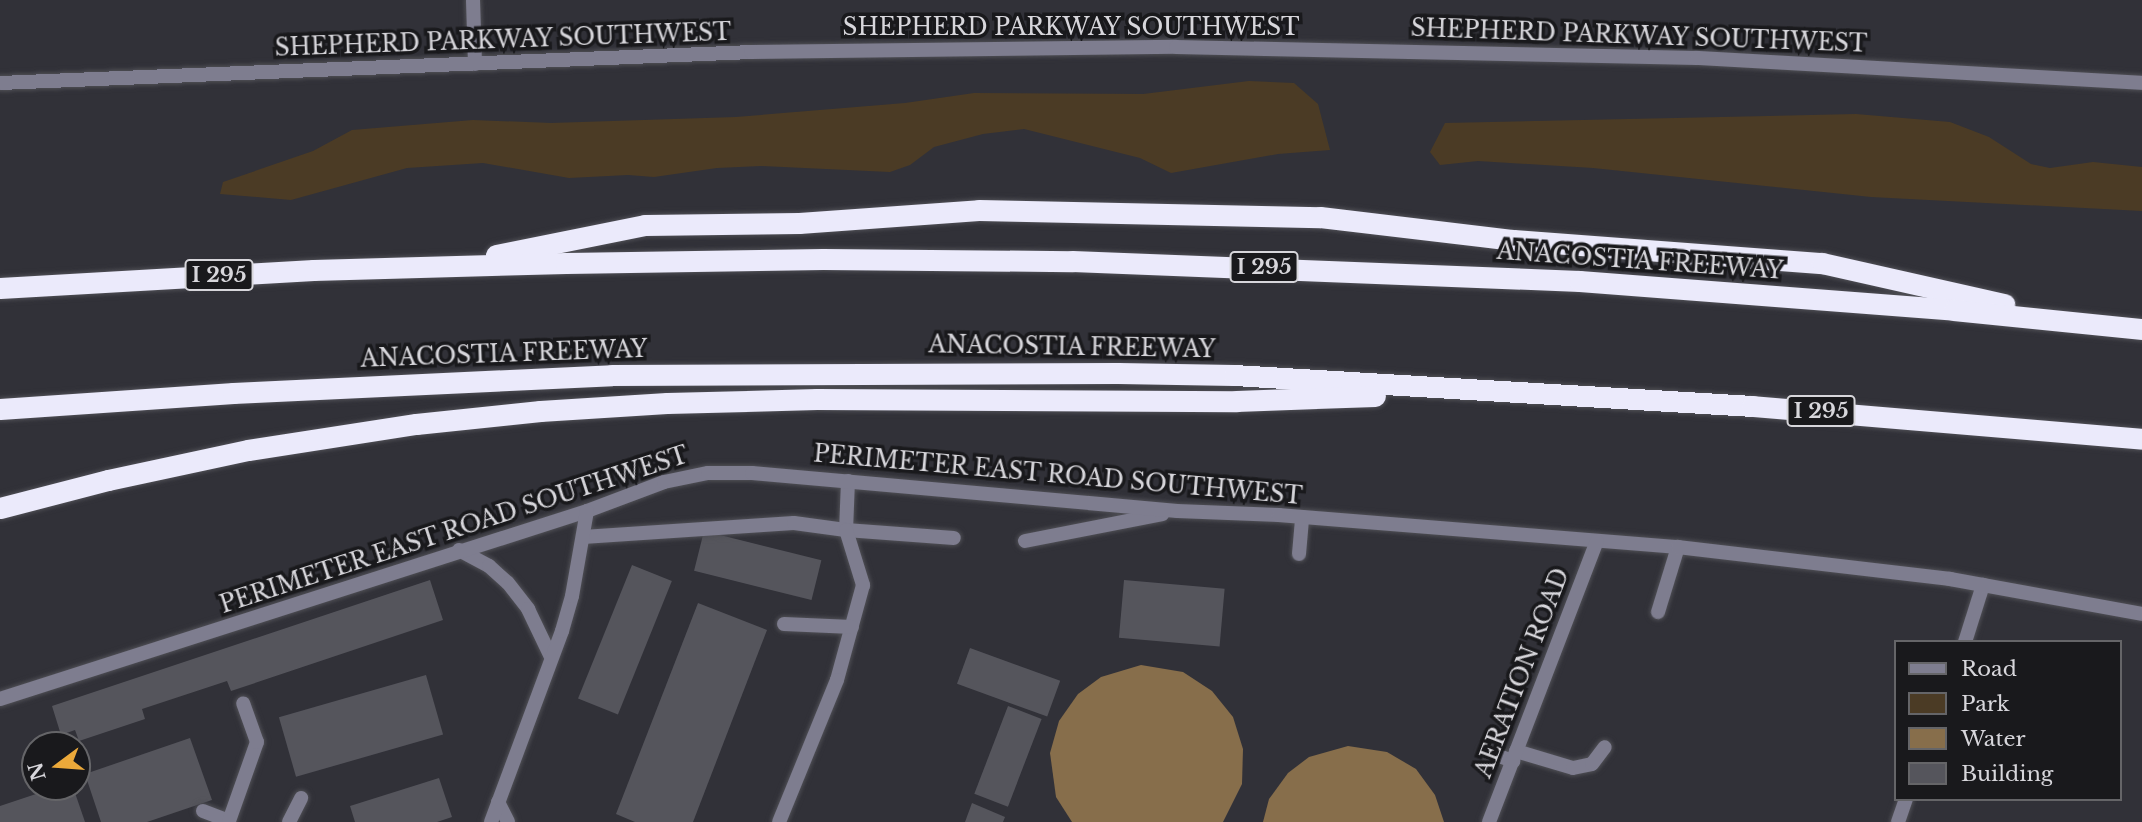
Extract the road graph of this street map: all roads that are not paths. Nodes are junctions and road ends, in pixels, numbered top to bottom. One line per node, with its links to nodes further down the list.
1 (473, 0): 2 (street)
2 (475, 64): 3 (street, SHEPHERD PARKWAY SOUTHWEST); 4 (street, SHEPHERD PARKWAY SOUTHWEST)
3 (0, 83)
4 (2142, 83)
5 (437, 267): 6 (highway, ANACOSTIA FREEWAY / I 295); 7 (highway, ANACOSTIA FREEWAY / I 295); 7 (highway)
6 (0, 289)
7 (2088, 323): 8 (highway, ANACOSTIA FREEWAY / I 295)
8 (2142, 329)
9 (1499, 392): 10 (highway, ANACOSTIA FREEWAY / I 295); 11 (highway, ANACOSTIA FREEWAY / I 295); 13 (highway)
10 (0, 409)
11 (2142, 439)
12 (848, 481): 14 (street, PERIMETER EAST ROAD SOUTHWEST); 15 (street, PERIMETER EAST ROAD SOUTHWEST); 17 (street)
13 (0, 508)
14 (587, 511): 18 (street); 23 (street, PERIMETER EAST ROAD SOUTHWEST)
15 (1177, 511): 16 (street, PERIMETER EAST ROAD SOUTHWEST); 20 (street)
16 (1302, 517): 21 (street, PERIMETER EAST ROAD SOUTHWEST); 24 (street)
17 (846, 530): 18 (street); 19 (street); 29 (street)
18 (583, 537): 31 (street)
19 (954, 538)
20 (1025, 541)
21 (1597, 541): 22 (street, PERIMETER EAST ROAD SOUTHWEST); 36 (street, AERATION ROAD)
22 (1678, 547): 25 (street, PERIMETER EAST ROAD SOUTHWEST); 26 (street)
23 (458, 550): 31 (street); 32 (street, PERIMETER EAST ROAD SOUTHWEST)
24 (1299, 554)
25 (1983, 585): 27 (street, PERIMETER EAST ROAD SOUTHWEST); 30 (street)
26 (1658, 612)
27 (2142, 614)
28 (784, 624): 29 (street)
29 (852, 627): 45 (street)
30 (1966, 640)
31 (551, 657): 39 (street)
32 (0, 699)
33 (243, 703): 41 (street)
34 (1605, 747): 36 (street)
35 (1488, 752): 36 (street)
36 (1514, 756): 46 (street, AERATION ROAD)
37 (301, 798): 42 (street)
38 (1905, 801): 47 (street)
39 (498, 802): 43 (street); 44 (street)
40 (203, 811): 41 (street)
41 (230, 822)
42 (289, 822)
43 (491, 822)
44 (508, 822)
45 (779, 822)
46 (1489, 822)
47 (1898, 822)

